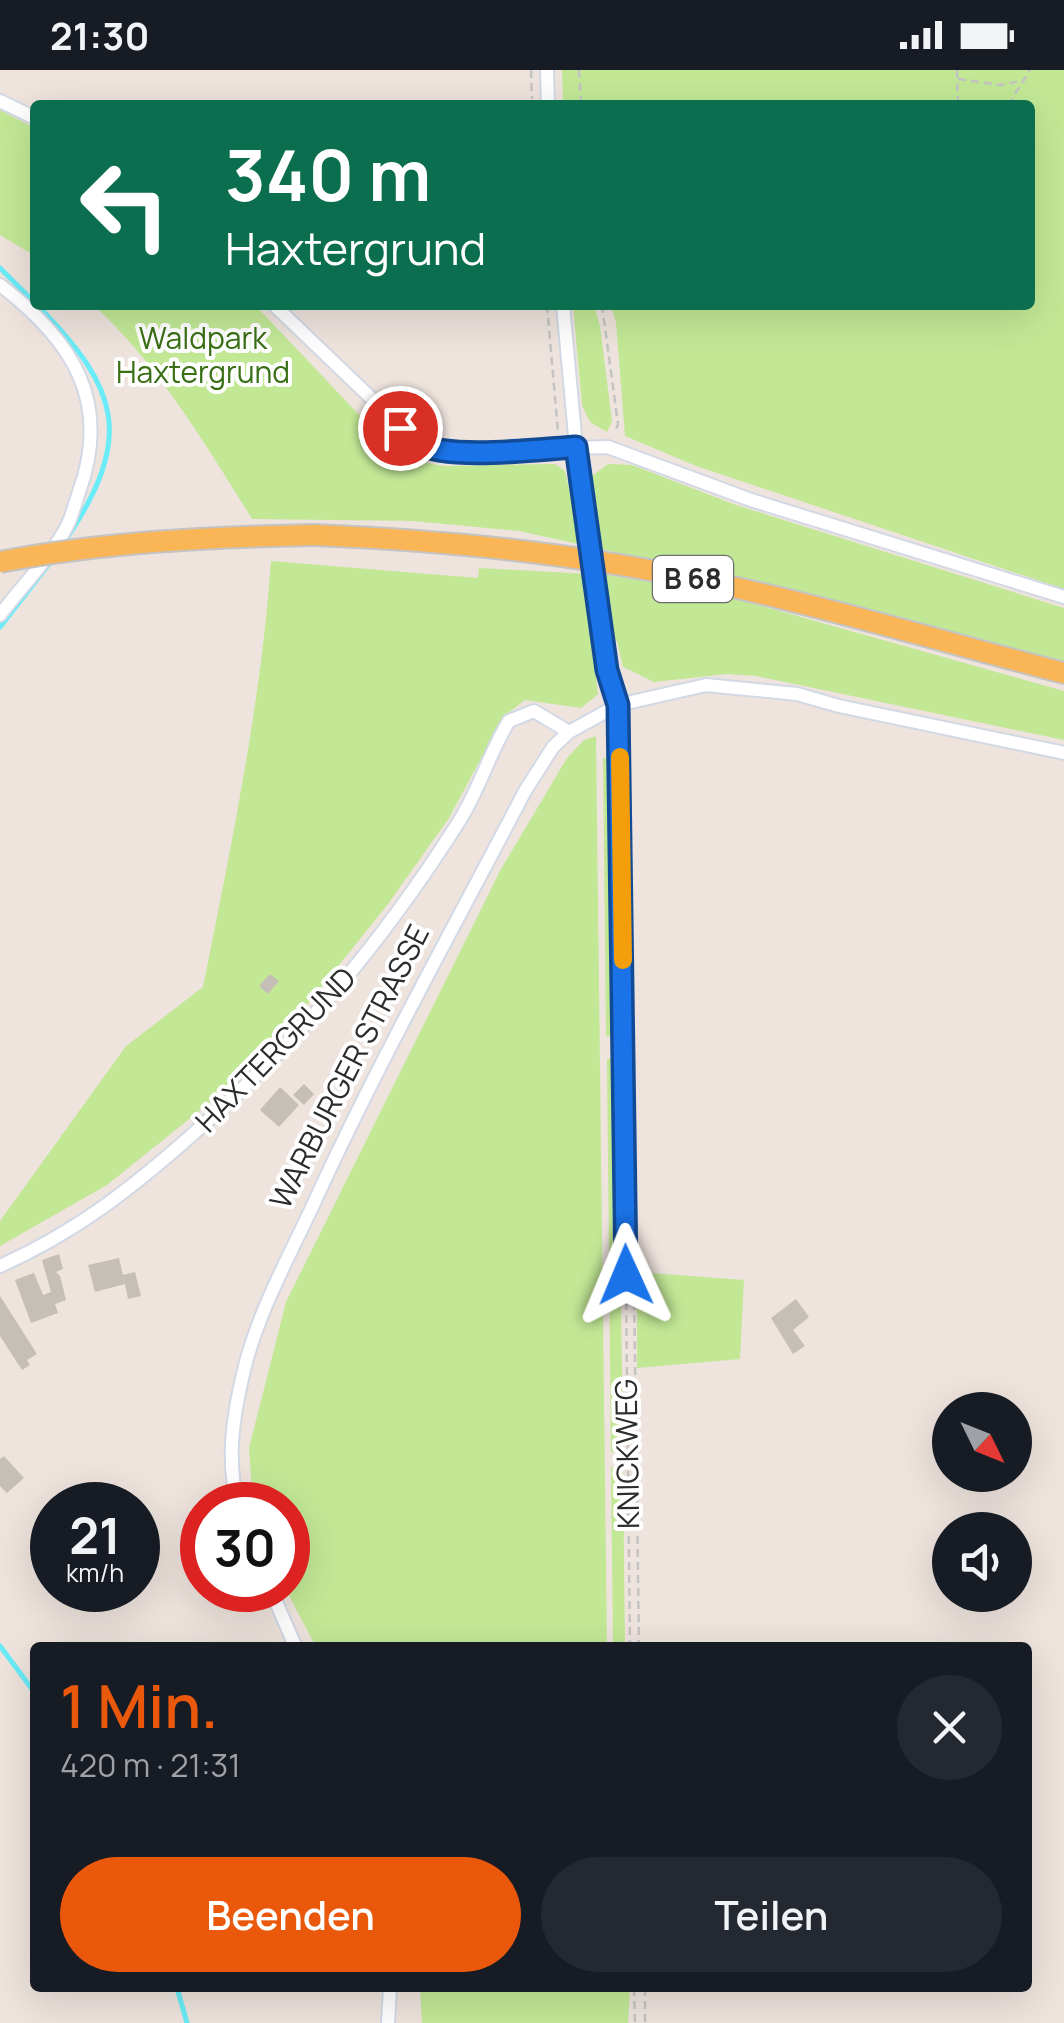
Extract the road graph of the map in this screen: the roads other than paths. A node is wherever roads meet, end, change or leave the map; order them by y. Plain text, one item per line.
1 (547, 70) edge
2 (548, 100) edge
3 (0, 101) edge
4 (30, 116) edge
5 (0, 285) edge
6 (279, 310) edge
7 (562, 310) edge
8 (570, 447) junction
9 (0, 562) edge
10 (1064, 597) edge
11 (0, 615) edge
12 (1064, 673) edge
13 (618, 705) junction
14 (569, 732) junction
15 (1064, 753) edge
16 (0, 1266) edge
17 (626, 1275) road end
18 (232, 1482) edge
19 (280, 1612) edge
20 (293, 1642) edge
21 (390, 1992) edge
22 (388, 2023) edge

1 - 2 street
3 - 4 street
5 - 11 street
6 - 8 street
7 - 8 street
8 - 10 street
8 - 13 street, bridge
9 - 12 main road, B 68, bridge
13 - 14 street, WARBURGER STRASSE
13 - 15 street, WARBURGER STRASSE
13 - 17 street
14 - 16 street, HAXTERGRUND
14 - 18 street, WARBURGER STRASSE
19 - 20 street
21 - 22 street

